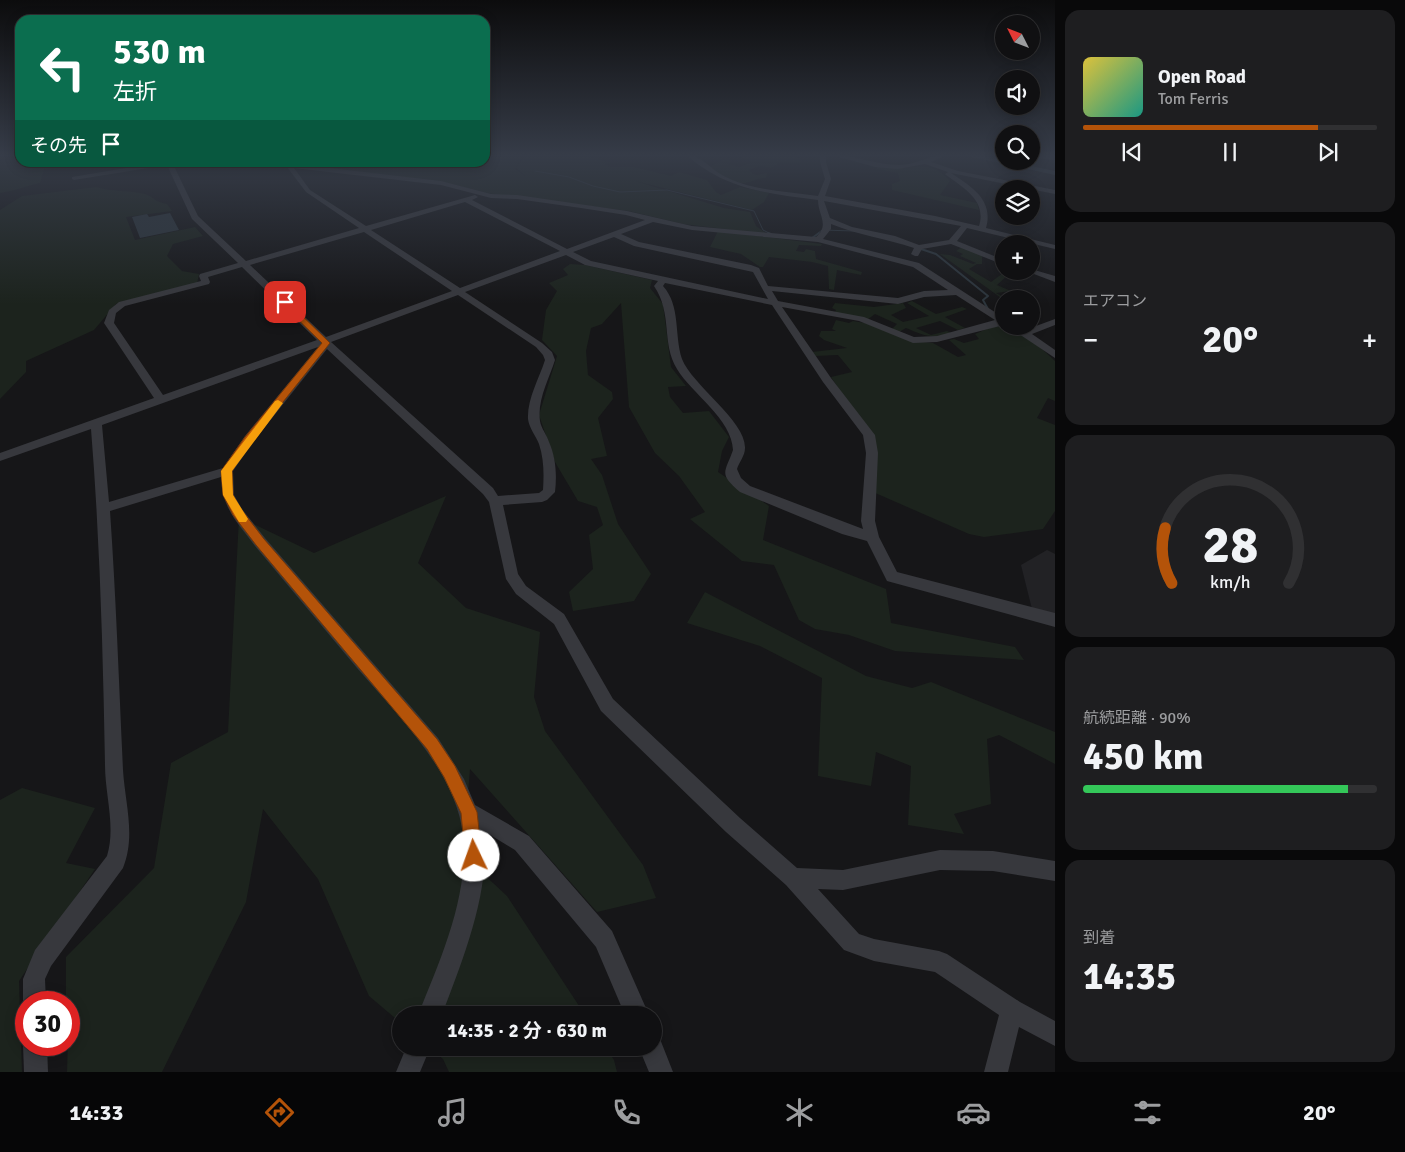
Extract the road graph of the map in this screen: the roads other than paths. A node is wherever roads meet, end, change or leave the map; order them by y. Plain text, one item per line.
1 (189, 204) edge
2 (328, 204) edge
3 (453, 204) edge
4 (475, 204) edge
5 (567, 204) edge
6 (821, 204) edge
7 (853, 204) edge
8 (981, 204) edge
9 (652, 220) junction
10 (828, 220) junction
11 (966, 225) junction
12 (365, 229) junction
13 (982, 229) junction
14 (615, 234) junction
15 (818, 240) junction
16 (952, 242) junction
17 (1052, 244) edge
18 (918, 248) junction
19 (566, 252) junction
20 (995, 259) edge
21 (245, 264) junction
22 (916, 265) junction
23 (1040, 274) edge
24 (1055, 278) edge
25 (663, 280) junction
26 (765, 288) junction
27 (458, 291) junction
28 (958, 292) junction
29 (773, 302) junction
30 (995, 316) edge
31 (995, 323) edge
32 (1053, 324) edge
33 (1040, 328) edge
34 (1031, 335) edge
35 (325, 342) junction
36 (1055, 355) edge
37 (161, 400) junction
38 (96, 423) junction
39 (0, 457) edge
40 (227, 471) junction
41 (495, 501) junction
42 (104, 508) junction
43 (872, 537) junction
44 (1055, 620) edge
45 (469, 812) junction
46 (1055, 871) edge
47 (793, 878) junction
48 (34, 991) edge
49 (433, 1006) edge
50 (633, 1006) edge
51 (1012, 1010) junction
52 (1055, 1034) edge
53 (35, 1056) edge
54 (415, 1056) edge
55 (654, 1056) edge
56 (36, 1072) edge
57 (408, 1072) edge
58 (661, 1072) edge
59 (996, 1072) edge

1 - 21 street
2 - 12 street
3 - 12 street
4 - 19 street
5 - 9 street
6 - 10 street
7 - 11 street
8 - 13 street
9 - 14 street
9 - 15 street
10 - 15 street
10 - 18 street
11 - 13 street
11 - 16 street
12 - 21 street
12 - 27 street
13 - 17 street
14 - 19 street
14 - 26 street
15 - 22 street
16 - 18 street
16 - 20 street
18 - 22 street
19 - 25 street
19 - 27 street
21 - 35 street
21 - 37 street
22 - 28 street
23 - 24 street
25 - 29 street
25 - 43 street
26 - 28 street
26 - 29 street
27 - 35 street
27 - 41 street
28 - 30 street
29 - 31 street
29 - 43 street
32 - 33 street
34 - 36 street
35 - 37 street
35 - 40 street
35 - 41 street
37 - 38 street
38 - 39 street
38 - 42 street
40 - 42 street
40 - 45 street
41 - 47 street
42 - 48 street
43 - 44 street
45 - 49 street
45 - 50 street
46 - 47 street
47 - 51 street
51 - 52 street
51 - 59 street
53 - 56 street
54 - 57 street
55 - 58 street

